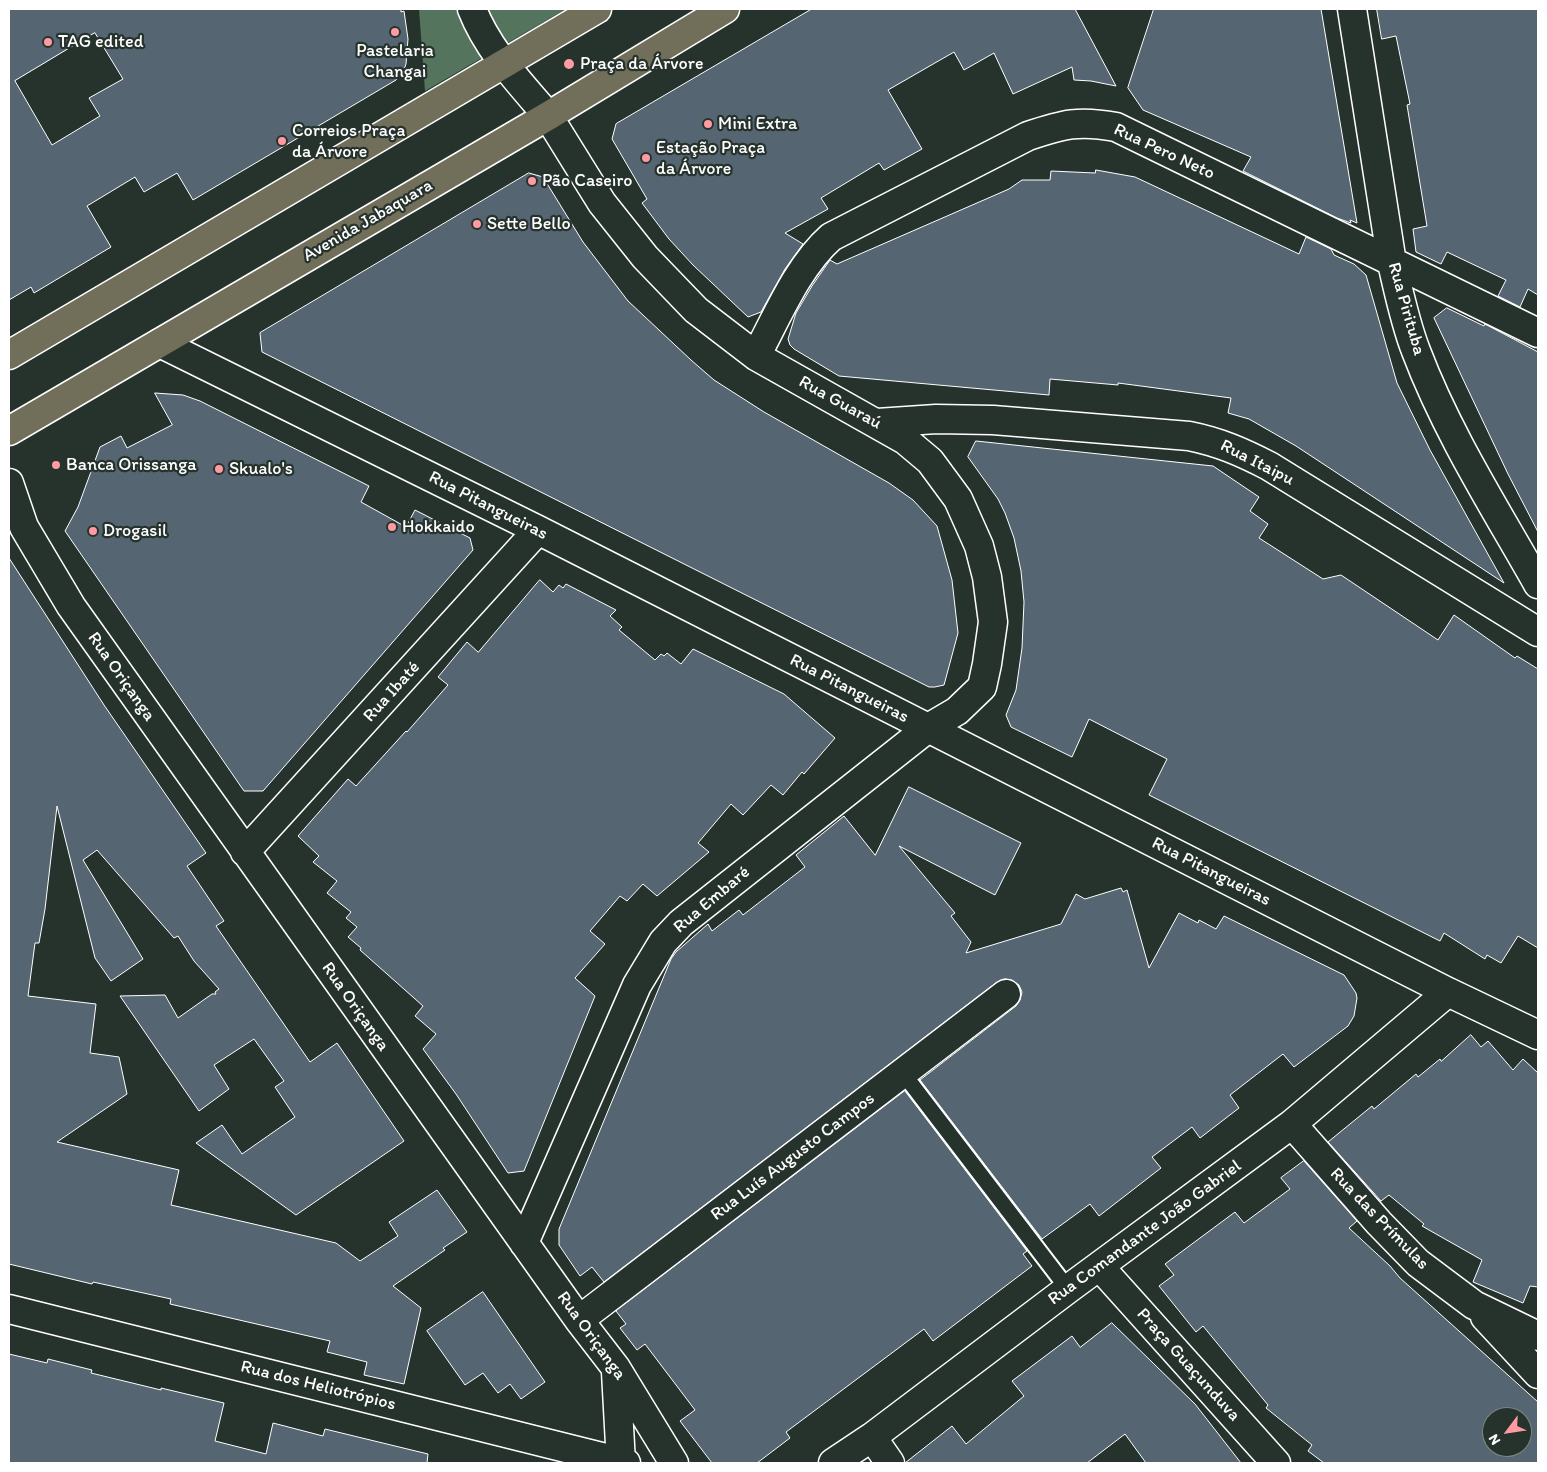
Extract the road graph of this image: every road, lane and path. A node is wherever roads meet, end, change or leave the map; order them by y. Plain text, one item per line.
1 (472, 9) edge
2 (597, 9) edge
3 (725, 9) edge
4 (1352, 9) edge
5 (504, 64) junction
6 (548, 116) junction
7 (1392, 263) junction
8 (1538, 333) edge
9 (160, 343) junction
10 (9, 355) edge
11 (756, 356) junction
12 (877, 423) junction
13 (9, 436) edge
14 (9, 483) edge
15 (538, 530) junction
16 (9, 544) edge
17 (38, 550) junction
18 (1538, 584) edge
19 (1538, 632) edge
20 (928, 728) junction
21 (245, 852) junction
22 (1448, 992) junction
23 (1006, 994) dead end
24 (1538, 1035) edge
25 (903, 1073) junction
26 (1292, 1124) junction
27 (524, 1243) junction
28 (1100, 1267) junction
29 (1068, 1290) junction
30 (1474, 1305) junction
31 (9, 1309) edge
32 (579, 1320) junction
33 (1538, 1336) edge
34 (616, 1368) junction
35 (1538, 1374) edge
36 (872, 1437) junction
37 (623, 1463) edge
38 (674, 1463) edge
39 (832, 1463) edge
40 (890, 1463) edge
41 (1276, 1463) edge

1 - 5 street, Rua Guaraú
2 - 5 main road
3 - 6 main road, Avenida Jabaquara
4 - 7 street, Rua Pirituba
5 - 6 street, Rua Guaraú
5 - 10 main road
6 - 9 main road, Avenida Jabaquara
6 - 11 street, Rua Guaraú
7 - 8 street, Rua Pero Neto
7 - 11 street, Rua Pero Neto
7 - 18 street, Rua Pirituba
9 - 13 main road, Avenida Jabaquara
9 - 15 street, Rua Pitangueiras
11 - 12 street, Rua Guaraú
12 - 19 street, Rua Itaipu
12 - 20 street, Rua Guaraú
14 - 17 street, Rua Oriçanga
15 - 20 street, Rua Pitangueiras
15 - 21 street, Rua Ibaté
16 - 17 street
17 - 21 street, Rua Oriçanga
20 - 22 street, Rua Pitangueiras
20 - 27 street, Rua Embaré
21 - 27 street, Rua Oriçanga
22 - 24 street, Rua Pitangueiras
22 - 26 street, Rua Comandante João Gabriel
23 - 25 street, Rua Luís Augusto Campos
25 - 29 lane
25 - 32 street, Rua Luís Augusto Campos
26 - 28 street, Rua Comandante João Gabriel
26 - 30 street, Rua das Prímulas
27 - 32 street, Rua Oriçanga
28 - 29 street, Rua Comandante João Gabriel
28 - 41 street, Praça Guaçunduva
29 - 36 street, Rua Comandante João Gabriel
30 - 33 street, Rua das Prímulas
30 - 35 street, Rua das Prímulas
31 - 37 street, Rua dos Heliotrópios
32 - 34 street, Rua Oriçanga
34 - 37 street
34 - 38 street, Rua Oriçanga
36 - 39 street, Rua Comandante João Gabriel
36 - 40 street

